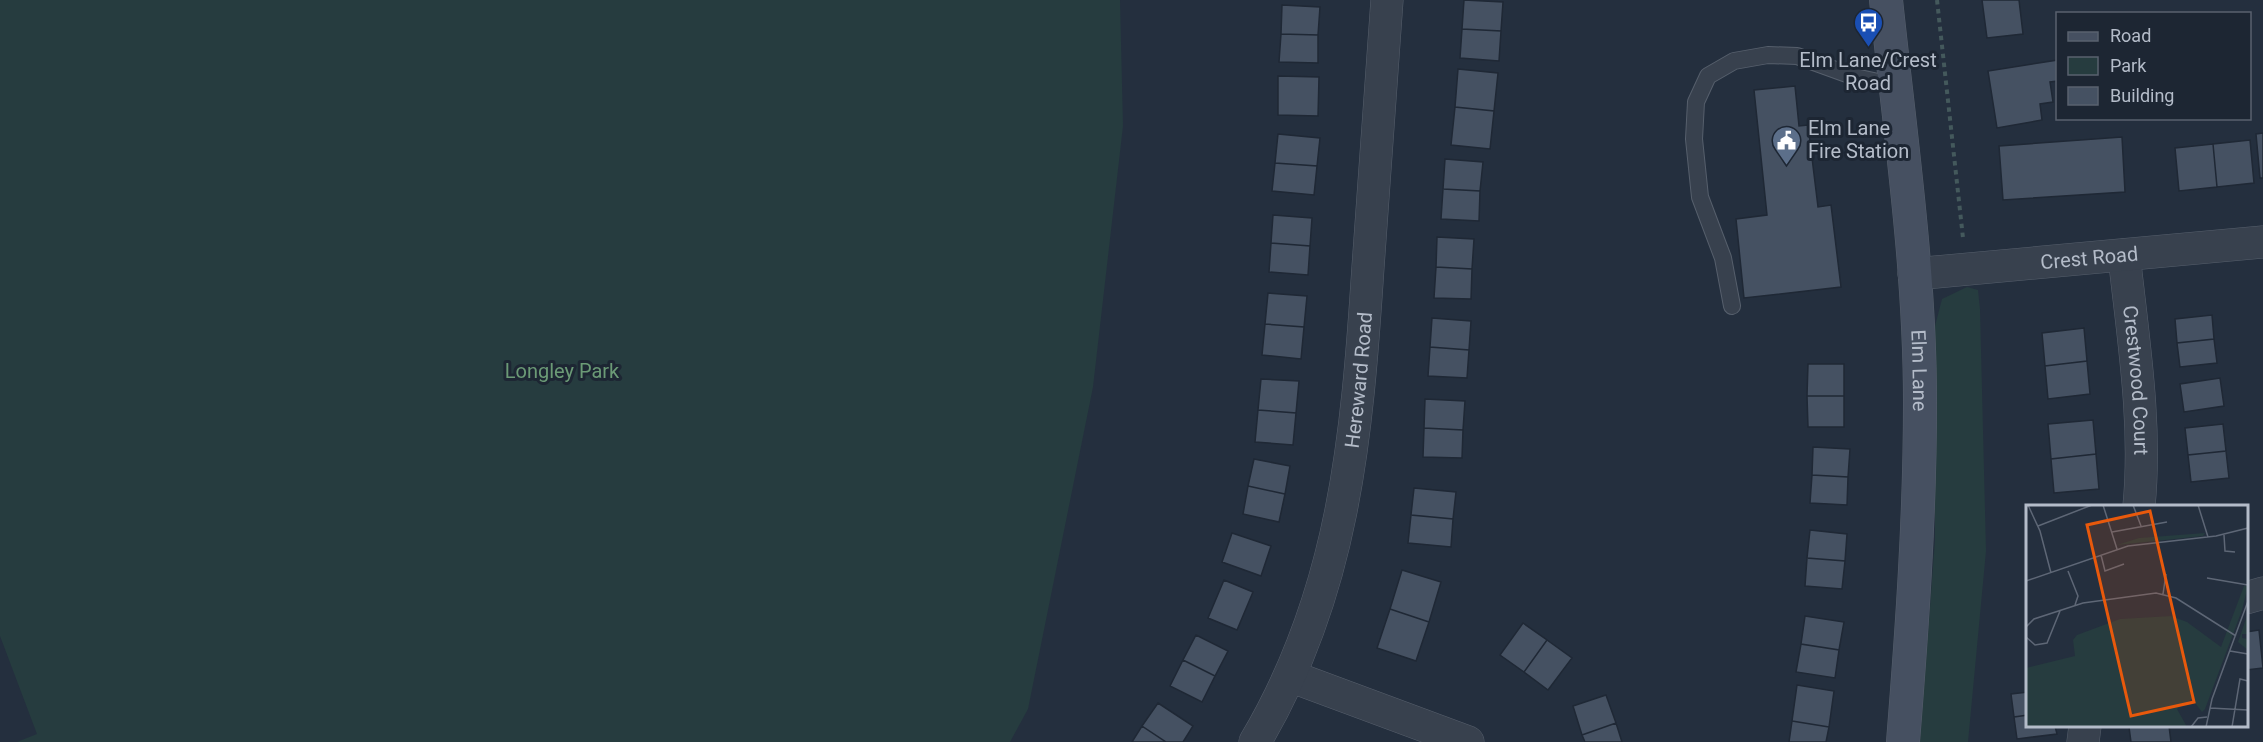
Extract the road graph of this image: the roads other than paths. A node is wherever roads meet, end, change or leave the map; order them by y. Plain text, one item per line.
1 (1387, 0) edge
2 (1886, 0) edge
3 (1895, 81) junction
4 (2263, 242) edge
5 (2124, 255) junction
6 (1914, 274) junction
7 (1732, 306) dead end
8 (2139, 505) edge
9 (2263, 593) edge
10 (2248, 597) edge
11 (1290, 676) junction
12 (2085, 727) edge
13 (1255, 742) edge
14 (1468, 742) edge
15 (1903, 742) edge
16 (2083, 742) edge

1 - 11 street, Hereward Road
2 - 3 street, Elm Lane
3 - 6 street, Elm Lane
3 - 7 lane
4 - 5 street, Crest Road
5 - 6 street, Crest Road
5 - 8 street, Crestwood Court
6 - 15 street, Elm Lane
9 - 10 street
11 - 13 street, Hereward Road
11 - 14 street
12 - 16 street

